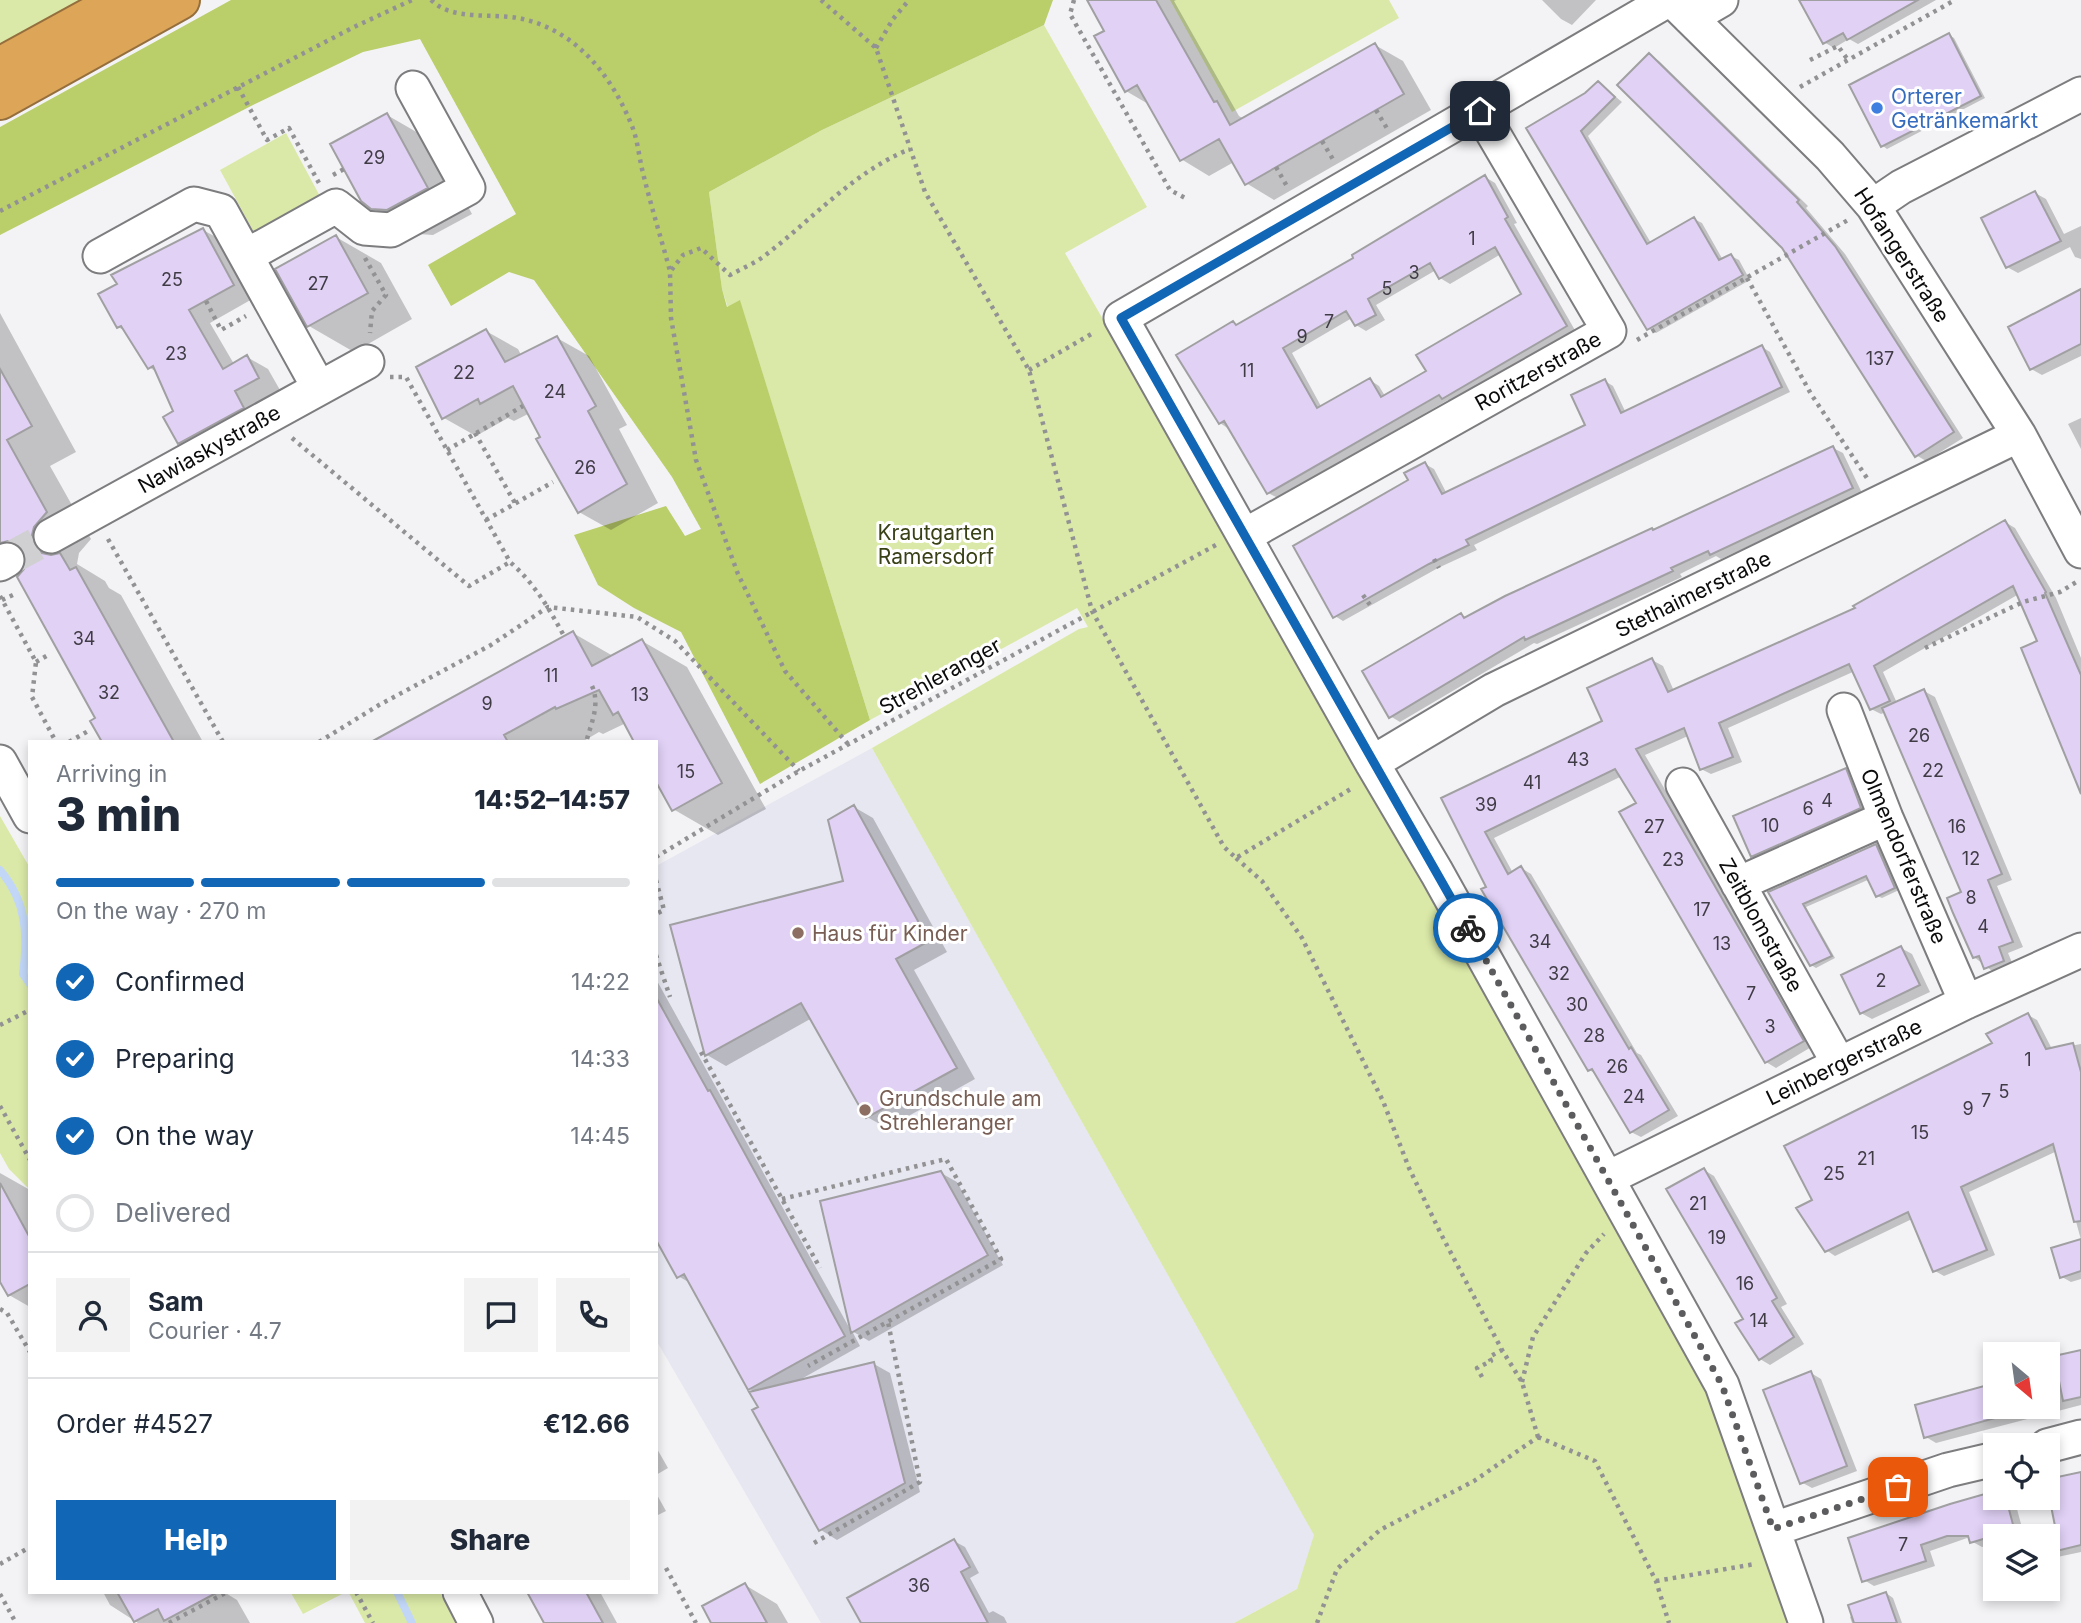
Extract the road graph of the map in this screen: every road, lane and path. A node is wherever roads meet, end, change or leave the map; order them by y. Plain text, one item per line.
1 (122, 0) edge
2 (180, 0) edge
3 (412, 0) edge
4 (431, 0) edge
5 (821, 0) edge
6 (909, 0) edge
7 (1074, 0) edge
8 (1721, 0) edge
9 (1955, 0) edge
10 (1677, 6) edge
11 (876, 48) junction
12 (1810, 60) dead end
13 (1847, 60) junction
14 (0, 67) edge
15 (239, 87) junction
16 (413, 88) dead end
17 (2081, 94) edge
18 (0, 100) edge
19 (1775, 102) junction
20 (1480, 111) junction
21 (910, 149) junction
22 (322, 181) dead end
23 (1187, 199) dead end
24 (1873, 206) junction
25 (0, 211) edge
26 (100, 256) dead end
27 (246, 256) junction
28 (670, 272) junction
29 (1746, 278) junction
30 (206, 301) dead end
31 (271, 302) junction
32 (1121, 318) junction
33 (1609, 331) junction
34 (376, 370) joint
35 (1029, 370) junction
36 (319, 388) junction
37 (523, 406) dead end
38 (475, 433) junction
39 (2019, 435) junction
40 (282, 443) dead end
41 (447, 450) junction
42 (553, 482) dead end
43 (1883, 502) junction
44 (515, 503) junction
45 (486, 520) junction
46 (51, 536) tunnel mouth
47 (1244, 536) junction
48 (97, 543) dead end
49 (2081, 551) edge
50 (1434, 559) dead end
51 (510, 562) junction
52 (1439, 568) dead end
53 (2081, 579) edge
54 (15, 594) dead end
55 (1363, 595) dead end
56 (1, 598) edge
57 (1370, 605) dead end
58 (548, 607) junction
59 (1092, 611) junction
60 (564, 636) dead end
61 (1925, 648) dead end
62 (48, 655) dead end
63 (36, 662) junction
64 (592, 686) dead end
65 (1844, 710) dead end
66 (90, 730) dead end
67 (55, 740) edge
68 (72, 740) edge
69 (222, 740) edge
70 (322, 740) edge
71 (586, 740) edge
72 (848, 744) junction
73 (0, 762) edge
74 (1372, 763) junction
75 (799, 771) junction
76 (1683, 785) dead end
77 (28, 812) edge
78 (1886, 818) junction
79 (658, 854) edge
80 (1236, 858) junction
81 (1738, 884) junction
82 (658, 888) edge
83 (658, 913) edge
84 (2081, 950) edge
85 (658, 961) edge
86 (670, 996) dead end
87 (1966, 1002) junction
88 (28, 1011) edge
89 (0, 1025) edge
90 (701, 1052) dead end
91 (1839, 1064) junction
92 (0, 1106) edge
93 (28, 1156) edge
94 (1608, 1178) junction
95 (782, 1199) junction
96 (1626, 1210) junction
97 (820, 1268) dead end
98 (0, 1309) edge
99 (888, 1322) junction
100 (28, 1349) edge
101 (1502, 1350) junction
102 (808, 1366) dead end
103 (1482, 1377) dead end
104 (1522, 1382) junction
105 (1538, 1437) junction
106 (2081, 1437) edge
107 (2060, 1443) edge
108 (1983, 1461) edge
109 (814, 1543) dead end
110 (1778, 1543) junction
111 (28, 1548) edge
112 (0, 1564) edge
113 (666, 1568) dead end
114 (1656, 1581) junction
115 (0, 1594) edge
116 (223, 1594) edge
117 (357, 1594) edge
118 (461, 1594) edge
119 (16, 1623) edge
120 (169, 1623) edge
121 (373, 1623) edge
122 (477, 1623) edge
123 (696, 1623) edge
124 (1317, 1623) edge
125 (1669, 1623) edge
126 (1806, 1623) edge

1 - 14 highway
2 - 18 highway
3 - 15 path
4 - 28 path
5 - 11 path
6 - 11 path
7 - 23 path
8 - 10 street
9 - 13 path
10 - 19 street, Hofangerstraße
10 - 20 street
11 - 21 path
12 - 13 path
13 - 19 path
15 - 22 path
15 - 25 path
16 - 27 street
17 - 24 street
19 - 24 street, Hofangerstraße
20 - 32 street
20 - 33 street, Roritzerstraße
21 - 28 path
21 - 35 path
24 - 29 path
24 - 39 street, Hofangerstraße
26 - 27 street
27 - 31 street
28 - 72 path
29 - 33 path
29 - 43 path
30 - 31 path
31 - 36 street
32 - 35 path
32 - 47 street
33 - 47 street, Roritzerstraße
34 - 36 street, Nawiaskystraße
34 - 41 path
35 - 59 path
36 - 46 street, Nawiaskystraße
37 - 38 path
38 - 41 path
38 - 44 path
39 - 43 street, Stethaimerstraße
39 - 49 street, Hofangerstraße
40 - 51 path
41 - 45 path
42 - 44 path
43 - 74 street, Stethaimerstraße
44 - 45 path
45 - 51 path
47 - 59 path, Strehleranger
47 - 74 street
48 - 69 path
50 - 52 path
51 - 58 path
53 - 61 path
54 - 56 path
55 - 57 path
56 - 63 path
58 - 60 path
58 - 70 path
58 - 75 path
59 - 72 path, Strehleranger
59 - 80 path
62 - 63 path
63 - 67 path
64 - 71 path
65 - 78 street, Olmendorferstraße
66 - 68 path
72 - 75 path, Strehleranger
73 - 77 street
74 - 80 path
74 - 94 street
75 - 79 path, Strehleranger
76 - 81 street, Zeitblomstraße
78 - 81 street
78 - 87 street, Olmendorferstraße
80 - 101 path
81 - 91 street, Zeitblomstraße
82 - 83 path
84 - 87 street, Leinbergerstraße
85 - 86 path
87 - 91 street, Leinbergerstraße
88 - 89 path
90 - 95 path
91 - 94 street, Leinbergerstraße
92 - 93 path
94 - 96 street
95 - 97 path
95 - 99 path
96 - 104 path
96 - 110 street
98 - 100 path
99 - 102 path
99 - 109 path
101 - 103 path
101 - 104 path
104 - 105 path
105 - 114 path
105 - 124 path
106 - 107 street
108 - 110 street
110 - 114 path
110 - 126 street
111 - 112 path
113 - 123 path
114 - 125 path
115 - 119 path
116 - 120 path
117 - 121 path
118 - 122 street

